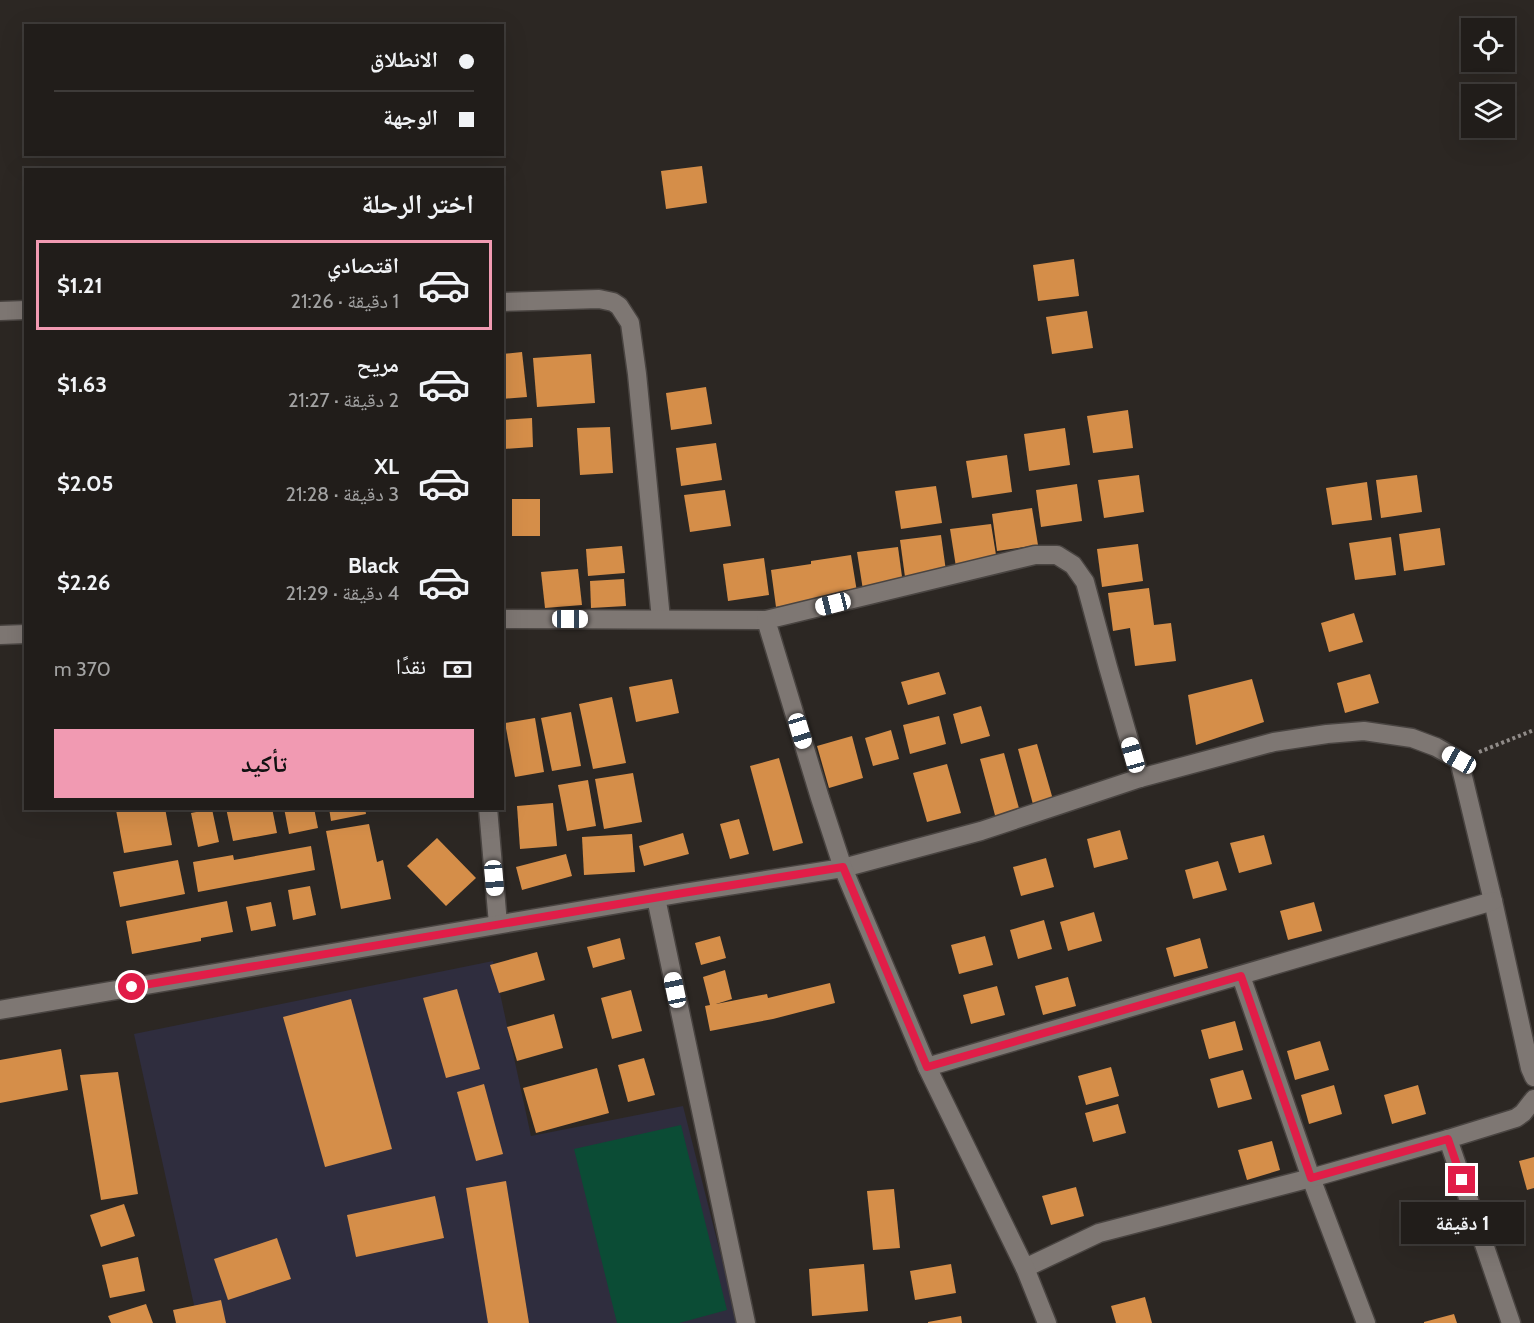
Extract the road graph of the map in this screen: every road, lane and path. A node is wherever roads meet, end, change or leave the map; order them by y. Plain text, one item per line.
1 (504, 302) edge
2 (24, 310) edge
3 (0, 311) edge
4 (504, 619) edge
5 (661, 619) junction
6 (766, 620) junction
7 (24, 634) edge
8 (0, 635) edge
9 (1534, 730) edge
10 (1459, 760) junction
11 (1140, 777) junction
12 (488, 810) edge
13 (843, 867) junction
14 (656, 898) junction
15 (1493, 901) junction
16 (498, 924) junction
17 (1241, 976) junction
18 (0, 1010) edge
19 (927, 1067) junction
20 (1533, 1071) edge
21 (1534, 1099) edge
22 (1448, 1139) junction
23 (1311, 1178) junction
24 (1025, 1268) junction
25 (746, 1323) edge
26 (1047, 1323) edge
27 (1366, 1323) edge
28 (1511, 1323) edge

1 - 5 street
2 - 3 street
4 - 5 street
5 - 6 street
6 - 11 street
6 - 13 street
7 - 8 street
9 - 10 path
10 - 11 street
10 - 15 street
11 - 13 street
12 - 16 street
13 - 14 street
13 - 19 street
14 - 16 street
14 - 25 street
15 - 17 street
15 - 20 street
16 - 18 street
17 - 19 street
17 - 23 street
19 - 24 street
21 - 22 street
22 - 23 street
22 - 28 street
23 - 24 street
23 - 27 street
24 - 26 street

